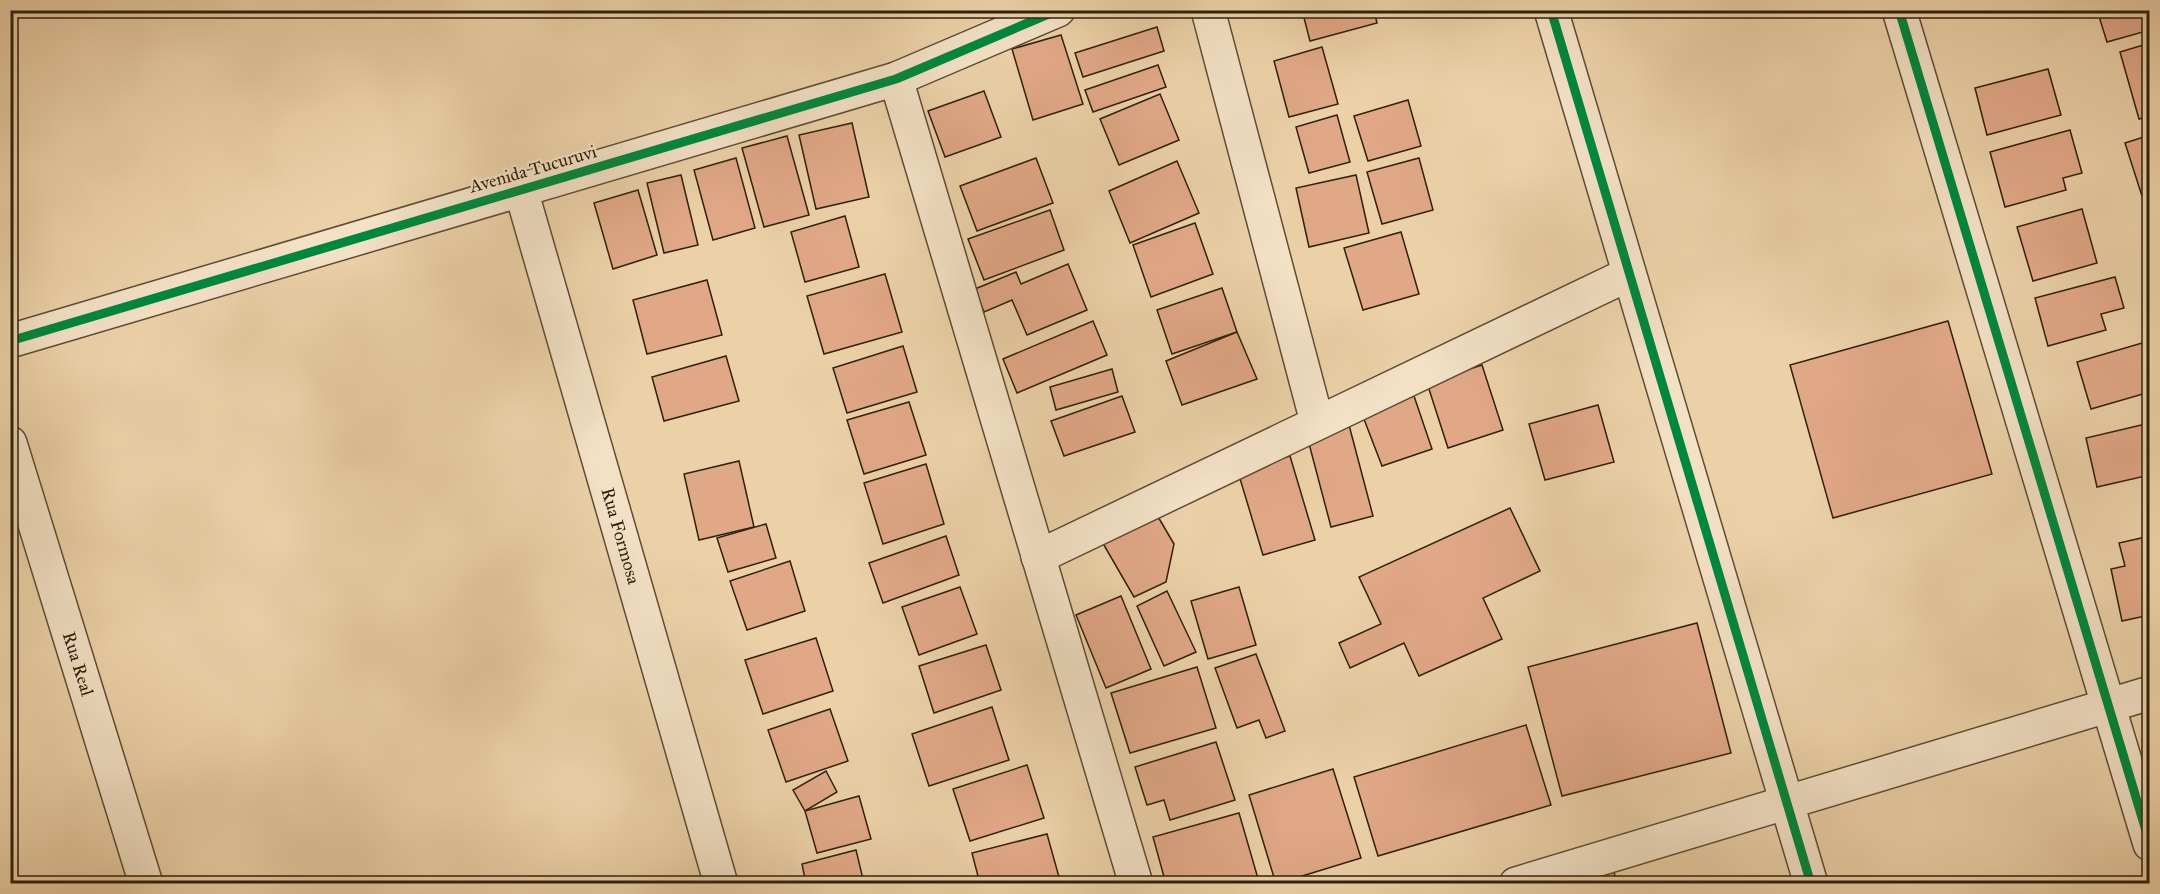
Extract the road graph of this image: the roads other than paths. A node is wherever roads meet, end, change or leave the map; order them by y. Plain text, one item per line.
1 (1058, 10) edge
2 (1208, 10) edge
3 (1551, 10) edge
4 (1899, 10) edge
5 (896, 79) junction
6 (521, 190) junction
7 (1629, 274) junction
8 (10, 341) edge
9 (1317, 422) junction
10 (10, 443) edge
11 (1038, 557) junction
12 (2150, 693) edge
13 (2108, 706) junction
14 (1787, 803) junction
15 (2150, 844) edge
16 (146, 884) edge
17 (721, 884) edge
18 (1136, 884) edge
19 (1516, 884) edge
20 (1811, 884) edge

1 - 5 street, Avenida Tucuruvi
2 - 9 street
3 - 7 street
4 - 13 street
5 - 6 street, Avenida Tucuruvi
5 - 11 street
6 - 8 street, Avenida Tucuruvi
6 - 17 street, Rua Formosa
7 - 9 street
7 - 14 street
9 - 11 street
10 - 16 street, Rua Real
11 - 18 street
12 - 13 street
13 - 14 street
13 - 15 street
14 - 19 street
14 - 20 street

